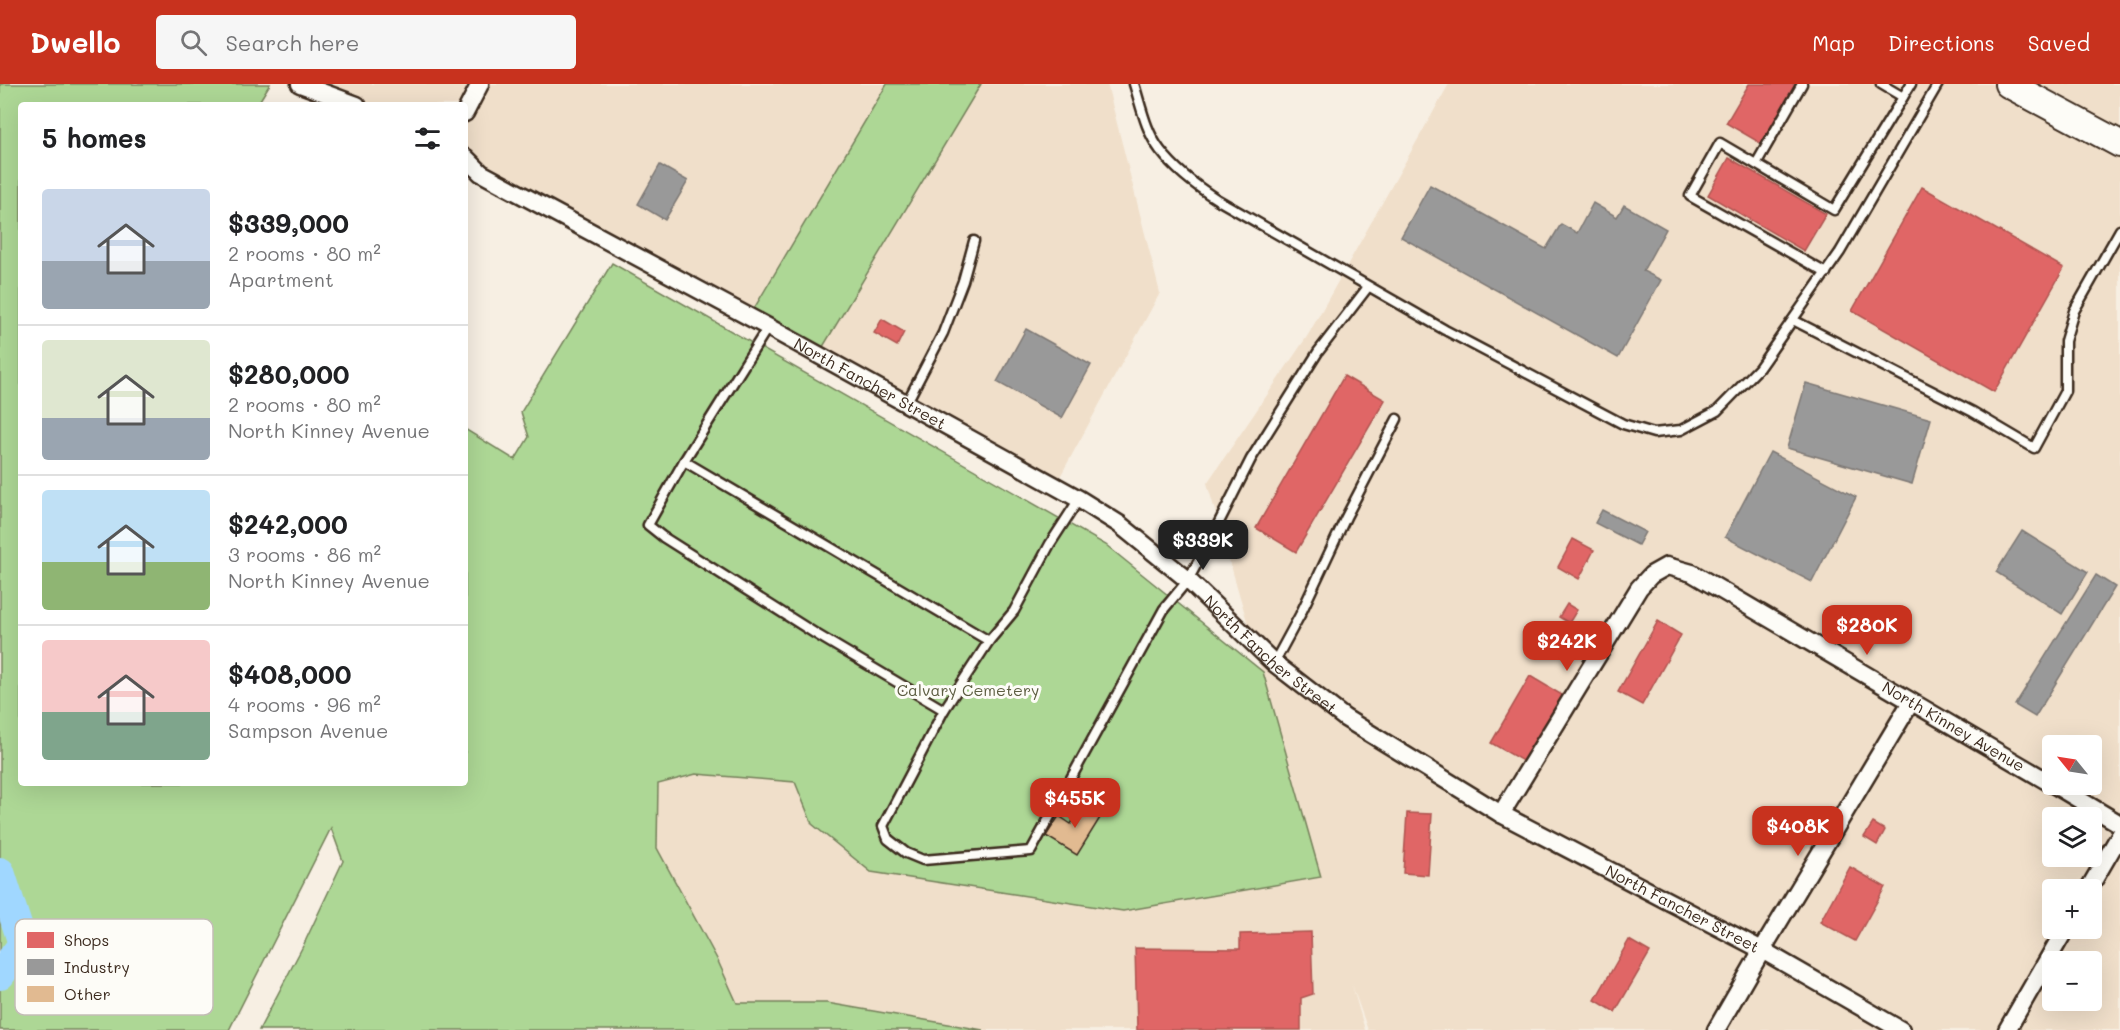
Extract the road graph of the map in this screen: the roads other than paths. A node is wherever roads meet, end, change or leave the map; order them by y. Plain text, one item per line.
1 (300, 84) edge
2 (480, 84) edge
3 (1134, 84) edge
4 (1802, 84) edge
5 (1881, 84) edge
6 (1911, 84) edge
7 (1938, 84) edge
8 (2008, 84) edge
9 (1903, 97) junction
10 (349, 102) edge
11 (468, 106) edge
12 (2120, 144) edge
13 (468, 160) edge
14 (1756, 164) junction
15 (2120, 230) edge
16 (974, 241) dead end
17 (1826, 273) junction
18 (1368, 286) junction
19 (1793, 320) junction
20 (768, 327) junction
21 (906, 404) junction
22 (1397, 418) dead end
23 (684, 461) junction
24 (1079, 499) junction
25 (1188, 580) junction
26 (989, 641) junction
27 (1274, 663) junction
28 (1911, 702) junction
29 (944, 710) junction
30 (2042, 778) edge
31 (2071, 795) edge
32 (1501, 814) junction
33 (2120, 824) edge
34 (2120, 835) edge
35 (2094, 879) edge
36 (2060, 939) edge
37 (1762, 950) junction
38 (1716, 1030) edge
39 (1901, 1030) edge
40 (2007, 1030) edge

1 - 10 street
2 - 11 street
3 - 18 lane
4 - 14 lane
5 - 9 lane
6 - 9 lane
7 - 17 lane
8 - 12 main road
9 - 14 lane
13 - 20 street, North Fancher Street
14 - 17 lane
15 - 19 lane
16 - 21 lane
17 - 19 lane
18 - 19 lane
18 - 25 lane
20 - 21 street, North Fancher Street
20 - 23 lane
21 - 24 street, North Fancher Street
22 - 27 lane
23 - 26 lane
23 - 29 lane
24 - 25 street, North Fancher Street
24 - 26 lane
25 - 27 street, North Fancher Street
25 - 29 lane
26 - 29 lane
27 - 32 street, North Fancher Street
28 - 30 street, North Kinney Avenue
28 - 32 street, North Kinney Avenue
28 - 37 street
31 - 33 street, North Kinney Avenue
32 - 37 street, North Fancher Street
34 - 35 street
36 - 40 street
37 - 38 street
37 - 39 street, North Fancher Street

